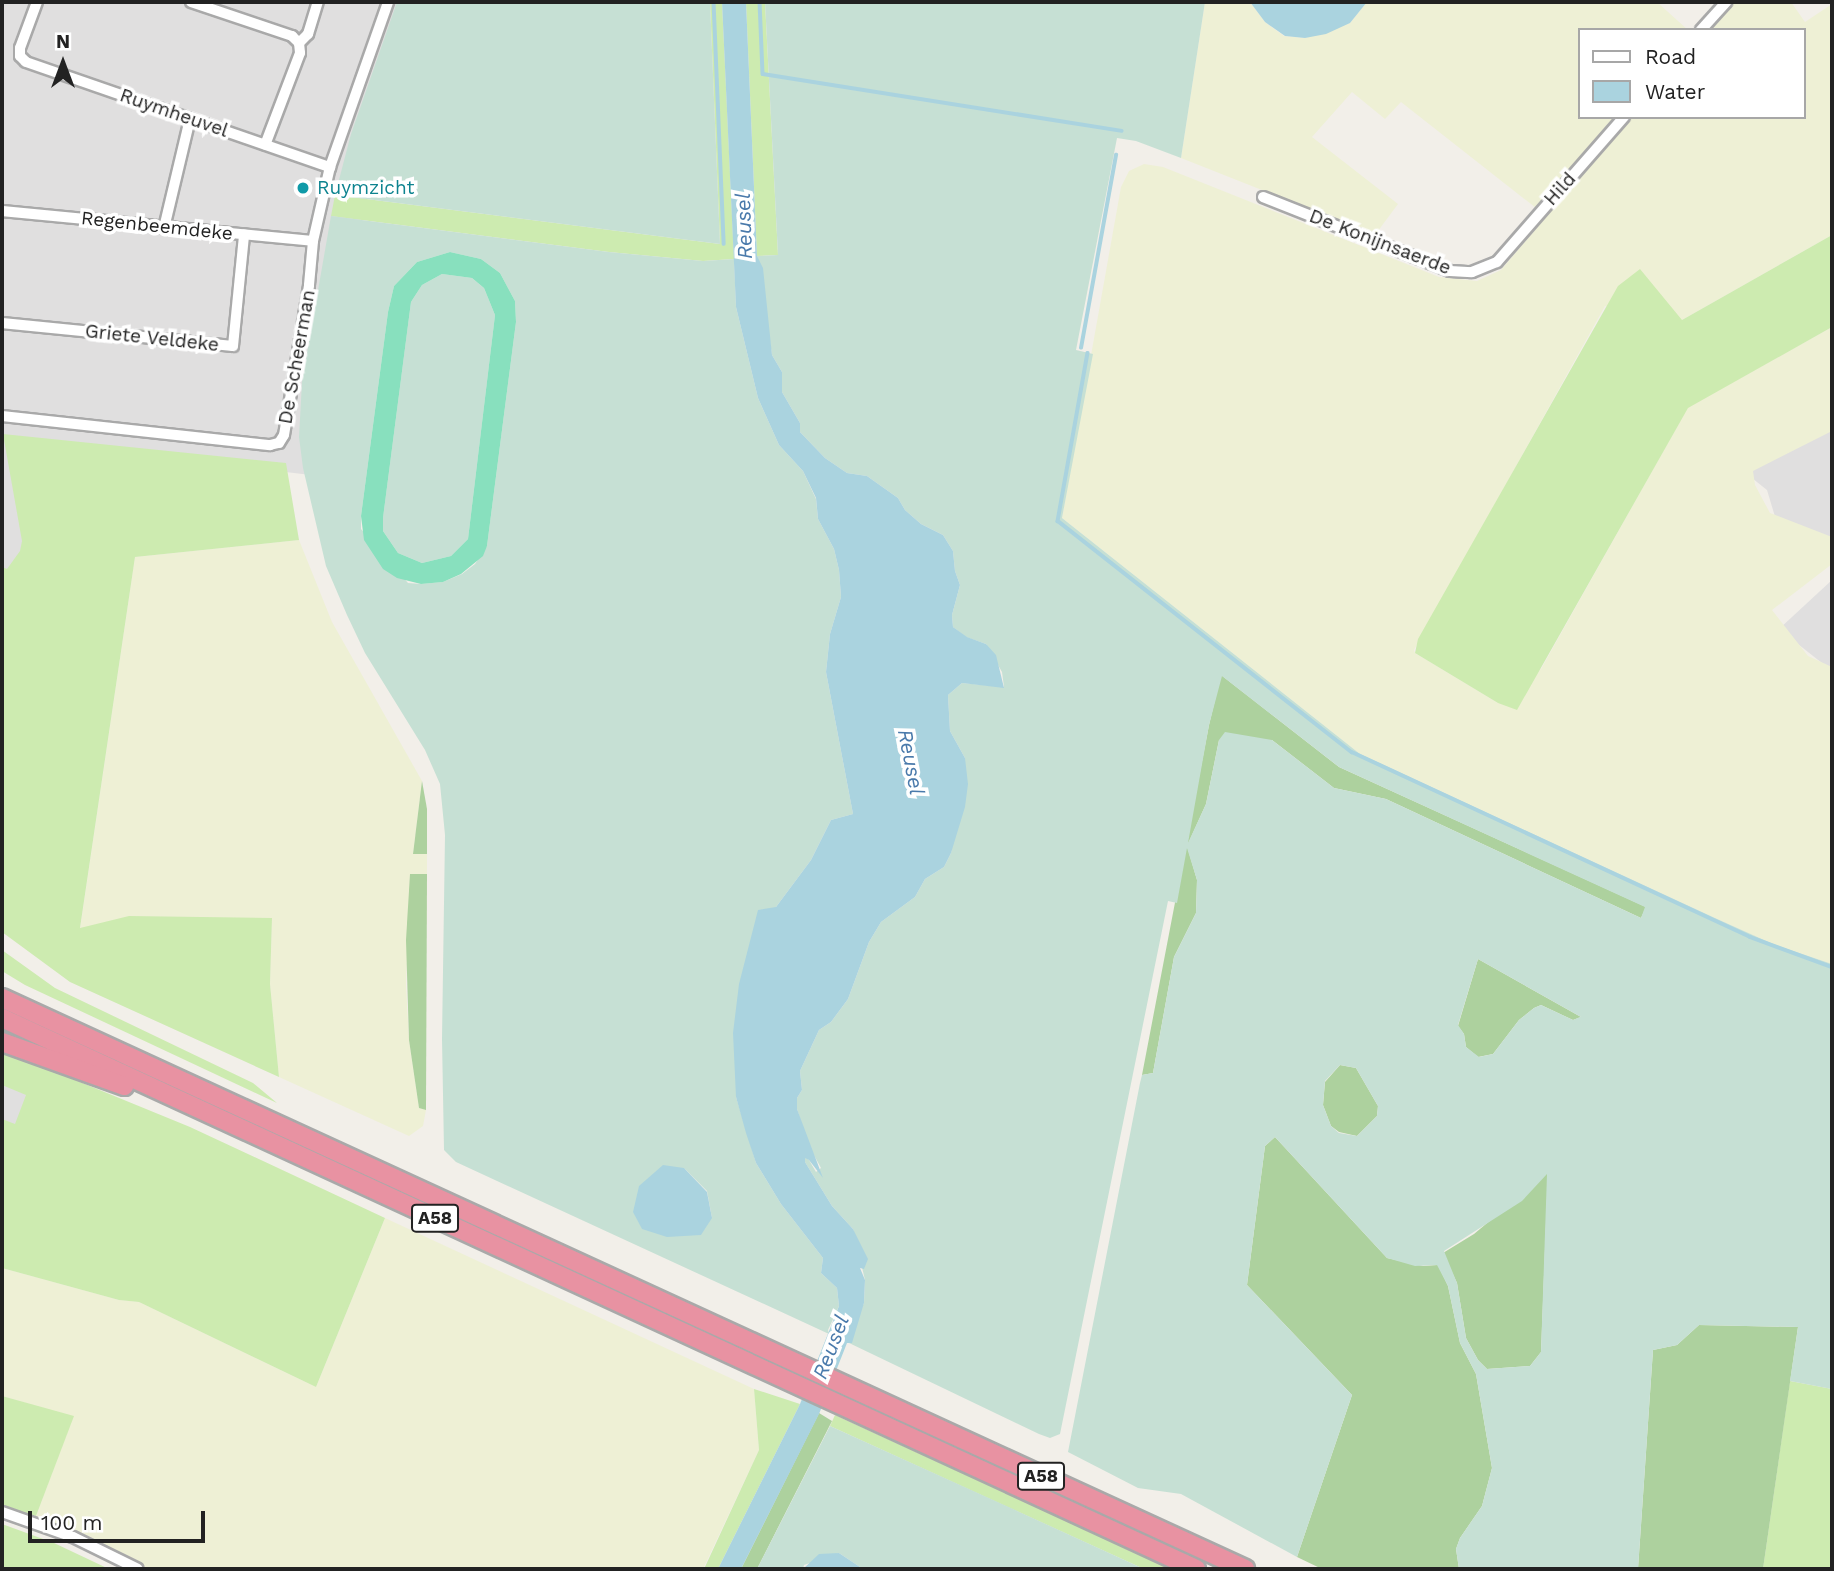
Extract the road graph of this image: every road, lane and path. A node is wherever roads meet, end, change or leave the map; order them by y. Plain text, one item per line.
1 (37, 2) edge
2 (191, 2) edge
3 (318, 2) edge
4 (388, 2) edge
5 (1726, 2) edge
6 (203, 4) edge
7 (1703, 28) edge
8 (299, 43) junction
9 (190, 119) junction
10 (1622, 119) edge
11 (265, 145) junction
12 (330, 167) junction
13 (1263, 197) dead end
14 (2, 211) edge
15 (164, 228) junction
16 (244, 235) junction
17 (313, 241) junction
18 (1497, 262) joint
19 (2, 323) edge
20 (2, 416) edge
21 (2, 987) edge
22 (2, 998) edge
23 (2, 1018) edge
24 (64, 1026) junction
25 (2, 1041) edge
26 (223, 1121) junction
27 (2, 1512) edge
28 (138, 1569) edge
29 (1196, 1569) edge
30 (1245, 1569) edge

1 - 9 street, Ruymheuvel
2 - 6 street
3 - 8 street
4 - 12 street, De Scheerman
5 - 7 street
6 - 8 street
8 - 11 street
9 - 11 street, Ruymheuvel
9 - 15 street
10 - 18 street, Hild
11 - 12 street, Ruymheuvel
12 - 17 street, De Scheerman
13 - 18 street, De Konijnsaerde
14 - 15 street, Regenbeemdeke
15 - 16 street, Regenbeemdeke
16 - 17 street, Regenbeemdeke
16 - 19 street, Griete Veldeke
17 - 20 street, De Scheerman
21 - 24 highway, A58
22 - 24 highway, A58
23 - 26 highway, A58
24 - 30 highway, A58
25 - 26 highway, A58
26 - 29 highway, A58
27 - 28 street

